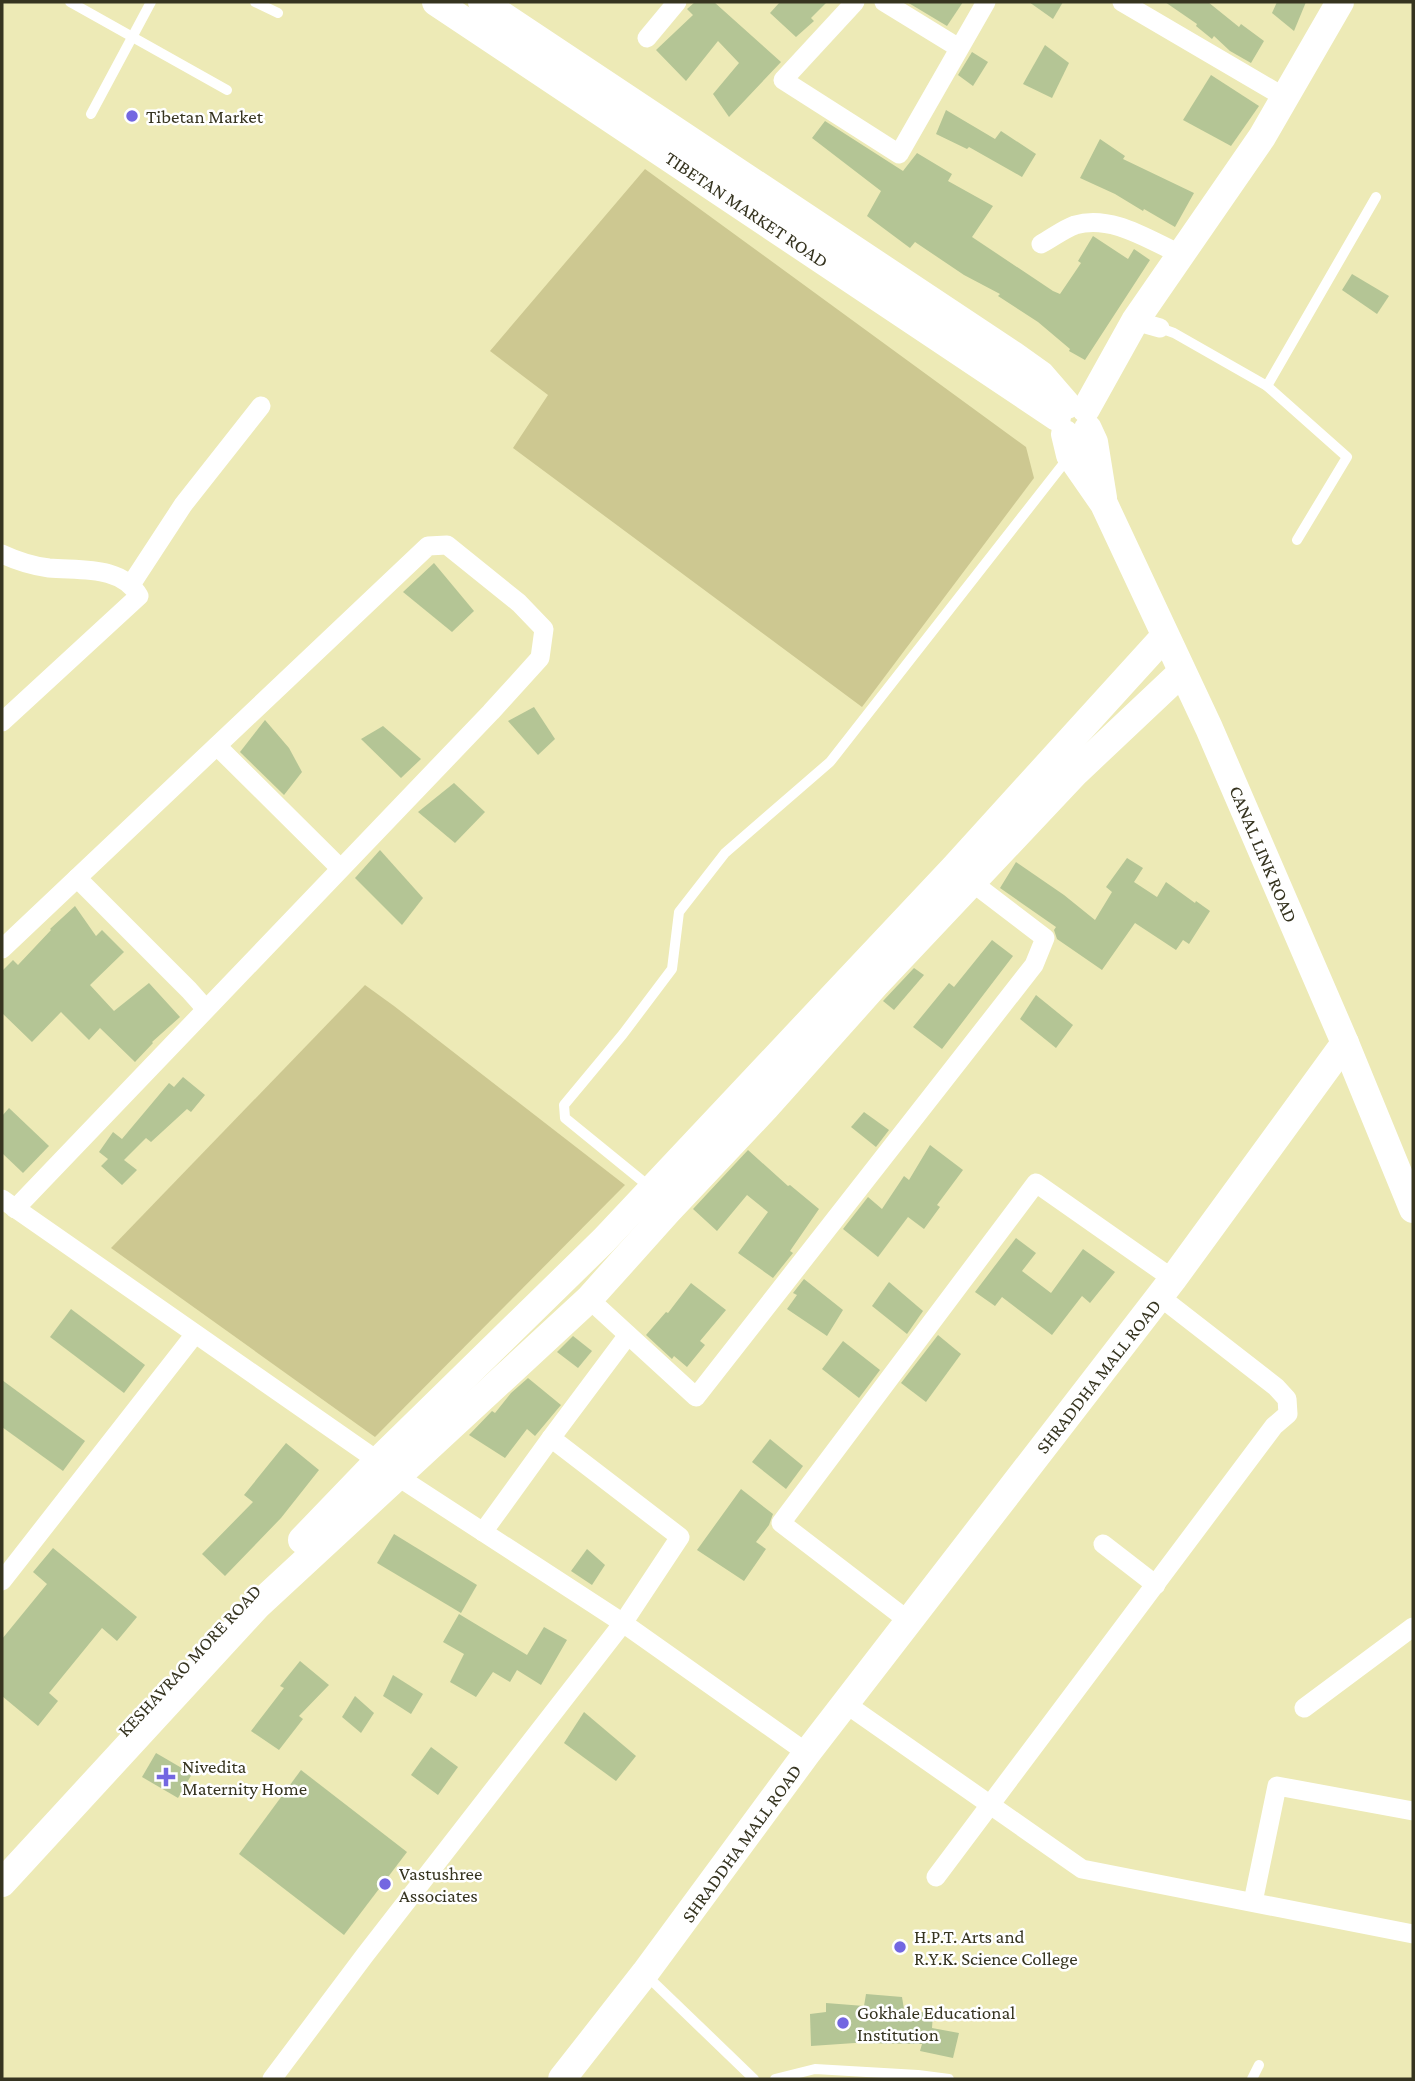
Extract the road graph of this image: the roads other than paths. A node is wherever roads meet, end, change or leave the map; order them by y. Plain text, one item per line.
1 (69, 2) edge
2 (151, 2) edge
3 (255, 2) edge
4 (436, 2) edge
5 (482, 2) edge
6 (677, 2) edge
7 (855, 2) edge
8 (884, 2) edge
9 (986, 2) edge
10 (1122, 2) edge
11 (1339, 2) edge
12 (273, 8) edge
13 (132, 37) junction
14 (647, 38) dead end
15 (959, 48) junction
16 (227, 90) dead end
17 (1284, 97) junction
18 (91, 114) dead end
19 (1376, 198) dead end
20 (1041, 244) dead end
21 (1180, 254) junction
22 (1148, 325) junction
23 (1267, 386) junction
24 (261, 406) dead end
25 (1072, 425) junction
26 (1297, 540) dead end
27 (2, 554) edge
28 (132, 583) junction
29 (1165, 636) junction
30 (1182, 672) junction
31 (2, 722) edge
32 (217, 746) junction
33 (340, 869) junction
34 (77, 877) junction
35 (973, 883) junction
36 (2, 948) edge
37 (205, 1008) junction
38 (1345, 1043) junction
39 (652, 1188) junction
40 (9, 1204) edge
41 (1413, 1209) edge
42 (1166, 1288) junction
43 (589, 1299) junction
44 (195, 1334) junction
45 (628, 1335) junction
46 (551, 1438) junction
47 (387, 1469) junction
48 (483, 1532) junction
49 (1103, 1544) dead end
50 (2, 1581) edge
51 (1156, 1585) junction
52 (909, 1622) junction
53 (623, 1623) junction
54 (1413, 1627) edge
55 (846, 1704) junction
56 (1304, 1708) dead end
57 (807, 1752) junction
58 (991, 1805) junction
59 (1413, 1811) edge
60 (2, 1861) edge
61 (936, 1877) dead end
62 (2, 1883) edge
63 (1253, 1902) junction
64 (1413, 1934) edge
65 (645, 1973) junction
66 (1259, 2065) dead end
67 (272, 2079) edge
68 (562, 2079) edge
69 (754, 2079) edge
70 (775, 2079) edge
71 (949, 2079) edge
72 (1252, 2079) edge

1 - 13 lane
2 - 13 lane
3 - 12 lane
4 - 25 street, TIBETAN MARKET ROAD
5 - 25 street, TIBETAN MARKET ROAD
6 - 14 street
7 - 15 street
8 - 15 street
9 - 15 street
10 - 17 street
11 - 17 street
13 - 16 lane
13 - 18 lane
17 - 21 street
19 - 23 lane
20 - 21 street
21 - 22 street
22 - 23 lane
22 - 25 street
23 - 26 lane
24 - 28 street
25 - 29 street, CANAL LINK ROAD
25 - 39 lane
27 - 28 street
28 - 31 street
29 - 30 street, CANAL LINK ROAD
29 - 39 street
30 - 35 street
30 - 38 street, CANAL LINK ROAD
32 - 33 street
32 - 33 street
32 - 34 street
33 - 37 street
34 - 36 street
34 - 37 street
35 - 43 street
35 - 45 street
37 - 40 street
38 - 41 street, CANAL LINK ROAD
38 - 42 street, SHRADDHA MALL ROAD
39 - 47 street
40 - 44 street, SHRADDHA MALL ROAD
42 - 51 street
42 - 52 street, SHRADDHA MALL ROAD
42 - 52 street
43 - 45 street
43 - 47 street
44 - 47 street, SHRADDHA MALL ROAD
44 - 50 street
45 - 46 street
46 - 48 street
46 - 53 street
47 - 48 street, SHRADDHA MALL ROAD
47 - 60 street, KESHAVRAO MORE ROAD
47 - 62 street
48 - 53 street, SHRADDHA MALL ROAD
49 - 51 street
51 - 58 street
52 - 55 street, SHRADDHA MALL ROAD
53 - 57 street, SHRADDHA MALL ROAD
53 - 67 street
54 - 56 street
55 - 57 street, SHRADDHA MALL ROAD
55 - 58 street
57 - 65 street, SHRADDHA MALL ROAD
58 - 61 street
58 - 63 street
59 - 63 street
63 - 64 street
65 - 68 street, SHRADDHA MALL ROAD
65 - 69 lane
66 - 72 lane
70 - 71 lane

